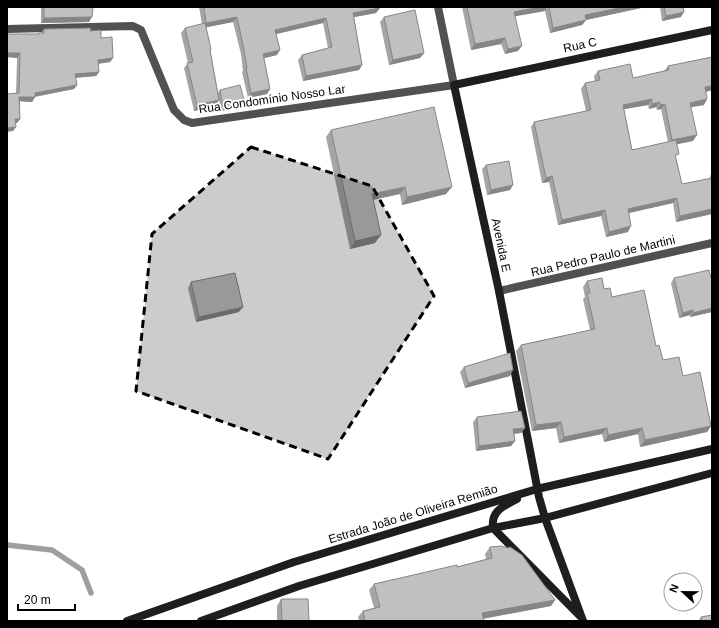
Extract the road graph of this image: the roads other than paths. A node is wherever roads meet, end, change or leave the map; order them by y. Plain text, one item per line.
1 (438, 7) edge
2 (7, 29) edge
3 (712, 30) edge
4 (454, 85) junction
5 (712, 243) edge
6 (499, 291) junction
7 (712, 448) edge
8 (712, 473) edge
9 (537, 489) junction
10 (545, 518) junction
11 (493, 528) junction
12 (583, 620) edge
13 (127, 621) edge
14 (200, 621) edge

1 - 4 street, Avenida E
2 - 4 street, Rua Condomínio Nosso Lar
3 - 4 main road, Rua C
4 - 6 main road, Avenida E
5 - 6 street, Rua Pedro Paulo de Martini
6 - 9 main road, Avenida E
7 - 9 main road, Estrada João de Oliveira Remião
8 - 10 main road
9 - 10 main road, Avenida E
9 - 11 main road
9 - 13 main road, Estrada João de Oliveira Remião
10 - 11 main road
10 - 12 main road, Avenida E
11 - 12 main road
11 - 14 main road

